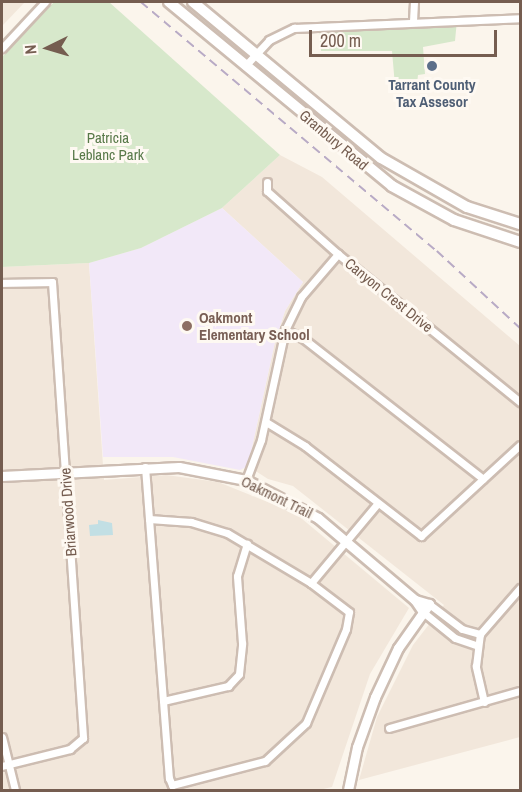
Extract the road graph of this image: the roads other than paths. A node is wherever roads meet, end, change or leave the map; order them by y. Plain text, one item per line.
1 (45, 2) edge
2 (170, 2) edge
3 (194, 2) edge
4 (414, 2) edge
5 (520, 18) edge
6 (413, 21) junction
7 (2, 48) edge
8 (255, 54) junction
9 (245, 66) junction
10 (381, 158) junction
11 (372, 171) junction
12 (267, 182) dead end
13 (508, 221) junction
14 (520, 224) edge
15 (504, 237) junction
16 (520, 242) edge
17 (338, 254) junction
18 (2, 283) edge
19 (285, 330) junction
20 (520, 402) edge
21 (266, 422) junction
22 (520, 445) edge
23 (145, 467) junction
24 (64, 472) junction
25 (2, 476) edge
26 (483, 478) junction
27 (246, 480) junction
28 (377, 504) junction
29 (149, 519) junction
30 (344, 541) junction
31 (247, 544) junction
32 (310, 583) junction
33 (520, 588) edge
34 (426, 608) junction
35 (480, 634) junction
36 (478, 646) junction
37 (520, 691) edge
38 (163, 701) junction
39 (484, 702) junction
40 (389, 728) dead end
41 (2, 737) edge
42 (4, 765) edge
43 (15, 790) edge
44 (348, 790) edge

1 - 7 street
2 - 9 main road, Granbury Road
3 - 8 main road, Granbury Road
4 - 6 street
5 - 6 street
6 - 8 street
8 - 9 street
8 - 10 main road, Granbury Road
9 - 11 main road, Granbury Road
10 - 11 main road
10 - 13 main road, Granbury Road
11 - 15 main road, Granbury Road
12 - 17 street, Canyon Crest Drive
13 - 14 main road, Granbury Road
13 - 15 main road
15 - 16 main road, Granbury Road
17 - 19 street
17 - 20 street, Canyon Crest Drive
18 - 24 street, Briarwood Drive
19 - 21 street
19 - 26 street
21 - 27 street
21 - 28 street
22 - 26 street
23 - 24 street, Oakmont Trail
23 - 27 street, Oakmont Trail
23 - 29 street
24 - 25 street, Oakmont Trail
24 - 42 street, Briarwood Drive
26 - 28 street
27 - 30 street, Oakmont Trail
28 - 30 street
29 - 31 street
29 - 38 street
30 - 32 street
30 - 34 street, Oakmont Trail
31 - 32 street
31 - 38 street
32 - 38 street
33 - 35 street
34 - 35 street, Oakmont Trail
34 - 36 street, Oakmont Trail
34 - 44 street
35 - 36 street
36 - 39 street
37 - 39 street
39 - 40 street
41 - 42 street
42 - 43 street

